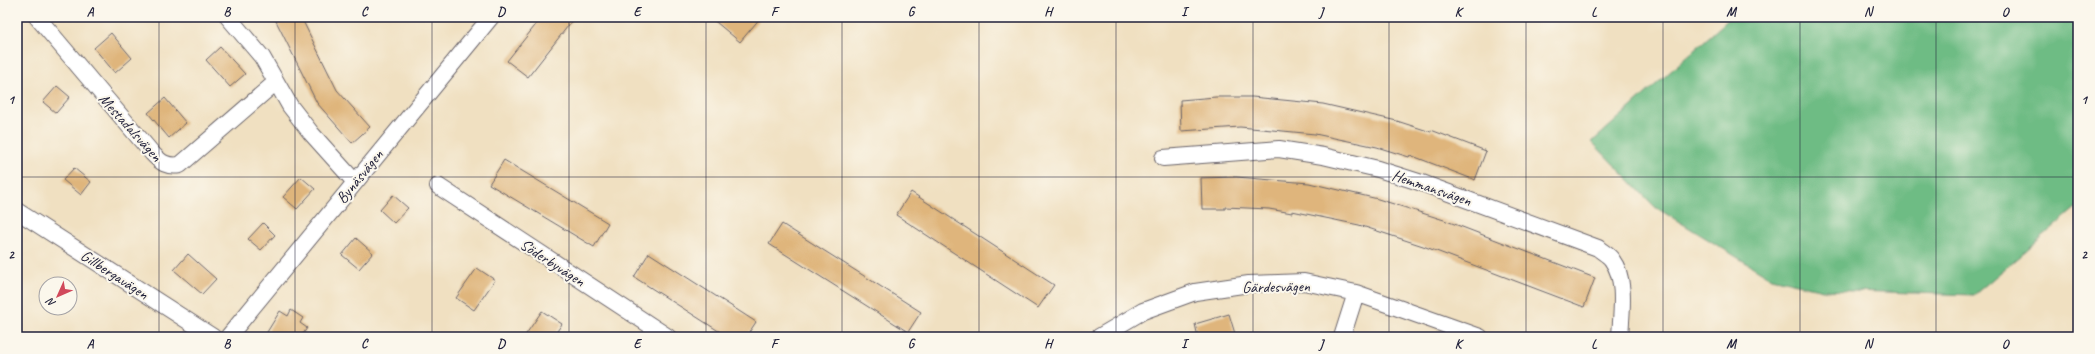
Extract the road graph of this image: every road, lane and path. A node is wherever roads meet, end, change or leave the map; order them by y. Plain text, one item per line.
1 (37, 17) edge
2 (228, 17) edge
3 (491, 17) edge
4 (276, 82) junction
5 (1163, 158) dead end
6 (354, 182) junction
7 (438, 186) dead end
8 (17, 210) edge
9 (1356, 293) junction
10 (213, 337) edge
11 (228, 337) edge
12 (668, 337) edge
13 (1099, 337) edge
14 (1342, 337) edge
15 (1480, 337) edge
16 (1620, 337) edge

1 - 4 street, Mestadalsvägen
2 - 4 street
3 - 6 street, Bynäsvägen
4 - 6 street
5 - 16 street, Hemmansvägen
6 - 11 street, Bynäsvägen
7 - 12 street, Söderbyvägen
8 - 10 street, Gillbergavägen
9 - 13 street, Gärdesvägen
9 - 14 street
9 - 15 street, Gärdesvägen

